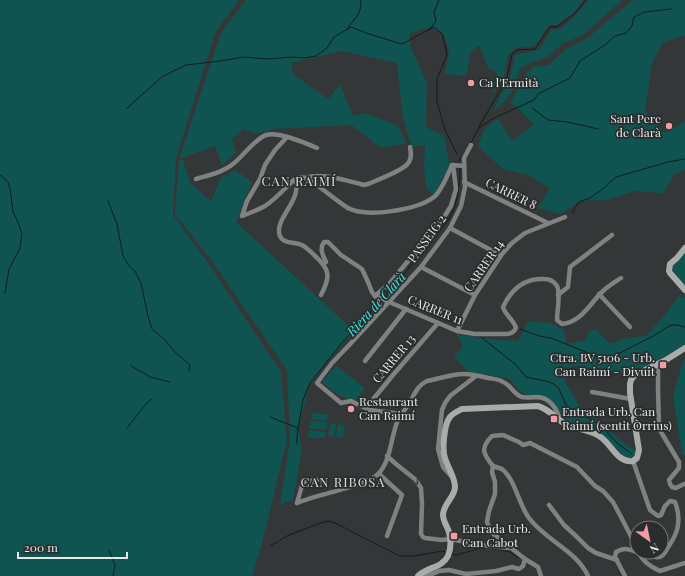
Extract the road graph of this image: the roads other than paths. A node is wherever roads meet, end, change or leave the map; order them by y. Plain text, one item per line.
1 (287, 137) junction
2 (471, 145) dead end
3 (410, 147) dead end
4 (317, 148) dead end
5 (454, 165) junction
6 (464, 166) junction
7 (296, 178) junction
8 (305, 178) junction
9 (196, 179) dead end
10 (464, 182) junction
11 (564, 217) dead end
12 (548, 223) junction
13 (450, 228) junction
14 (612, 235) dead end
15 (685, 248) edge
16 (500, 256) junction
17 (323, 264) junction
18 (421, 267) junction
19 (621, 278) dead end
20 (685, 290) edge
21 (599, 294) junction
22 (321, 295) dead end
23 (475, 295) junction
24 (558, 295) junction
25 (375, 296) junction
26 (389, 302) junction
27 (406, 309) junction
28 (438, 323) junction
29 (630, 327) dead end
30 (456, 331) junction
31 (685, 348) edge
32 (365, 362) dead end
33 (658, 365) junction
34 (476, 376) junction
35 (592, 392) dead end
36 (630, 399) junction
37 (366, 408) junction
38 (402, 414) junction
39 (560, 420) junction
40 (387, 456) junction
41 (633, 461) junction
42 (493, 466) junction
43 (379, 474) junction
44 (324, 478) dead end
45 (453, 478) junction
46 (685, 484) edge
47 (549, 506) dead end
48 (629, 533) edge
49 (387, 536) dead end
50 (450, 539) junction
51 (669, 546) edge
52 (511, 548) junction
53 (629, 548) edge
54 (525, 559) junction
55 (617, 560) junction
56 (644, 560) edge
57 (685, 563) edge
58 (418, 576) edge
59 (423, 576) edge
60 (541, 576) edge
61 (588, 576) edge
62 (625, 576) edge

1 - 4 street
1 - 7 street
1 - 9 street
2 - 6 street, PASSEIG 2
3 - 8 street
5 - 6 street
5 - 8 street
5 - 25 street
6 - 10 street, PASSEIG 2
7 - 8 street
7 - 17 street
10 - 12 street, CARRER 8
10 - 13 street, PASSEIG 2
11 - 12 street, CARRER 14
12 - 16 street, CARRER 14
13 - 16 street
13 - 18 street, PASSEIG 2
14 - 24 street
15 - 20 street
16 - 23 street, CARRER 14
17 - 22 street
17 - 25 street
18 - 23 street
18 - 26 street, PASSEIG 2
19 - 21 street
21 - 24 street
21 - 29 street
23 - 30 street, CARRER 14
24 - 30 street, CARRER 11
25 - 26 street, CARRER 11
26 - 27 street, CARRER 11
26 - 37 street, PASSEIG 2
27 - 28 street, CARRER 11
27 - 32 street
28 - 30 street, CARRER 11
28 - 37 street, CARRER 13
31 - 33 street
33 - 36 street
33 - 46 street
34 - 38 street
34 - 39 street
34 - 45 street
35 - 36 street
36 - 41 street
37 - 38 street
38 - 40 street
39 - 41 street
39 - 45 street
40 - 43 street
40 -> 50 street
41 - 51 street
42 - 48 street
42 - 52 street
42 - 61 street
43 - 44 street
43 - 49 street
45 - 50 street
47 - 55 street
50 - 52 street
50 - 58 street
52 - 54 street
53 - 55 street
54 - 59 street
54 - 60 street
55 - 62 street
56 - 57 street

